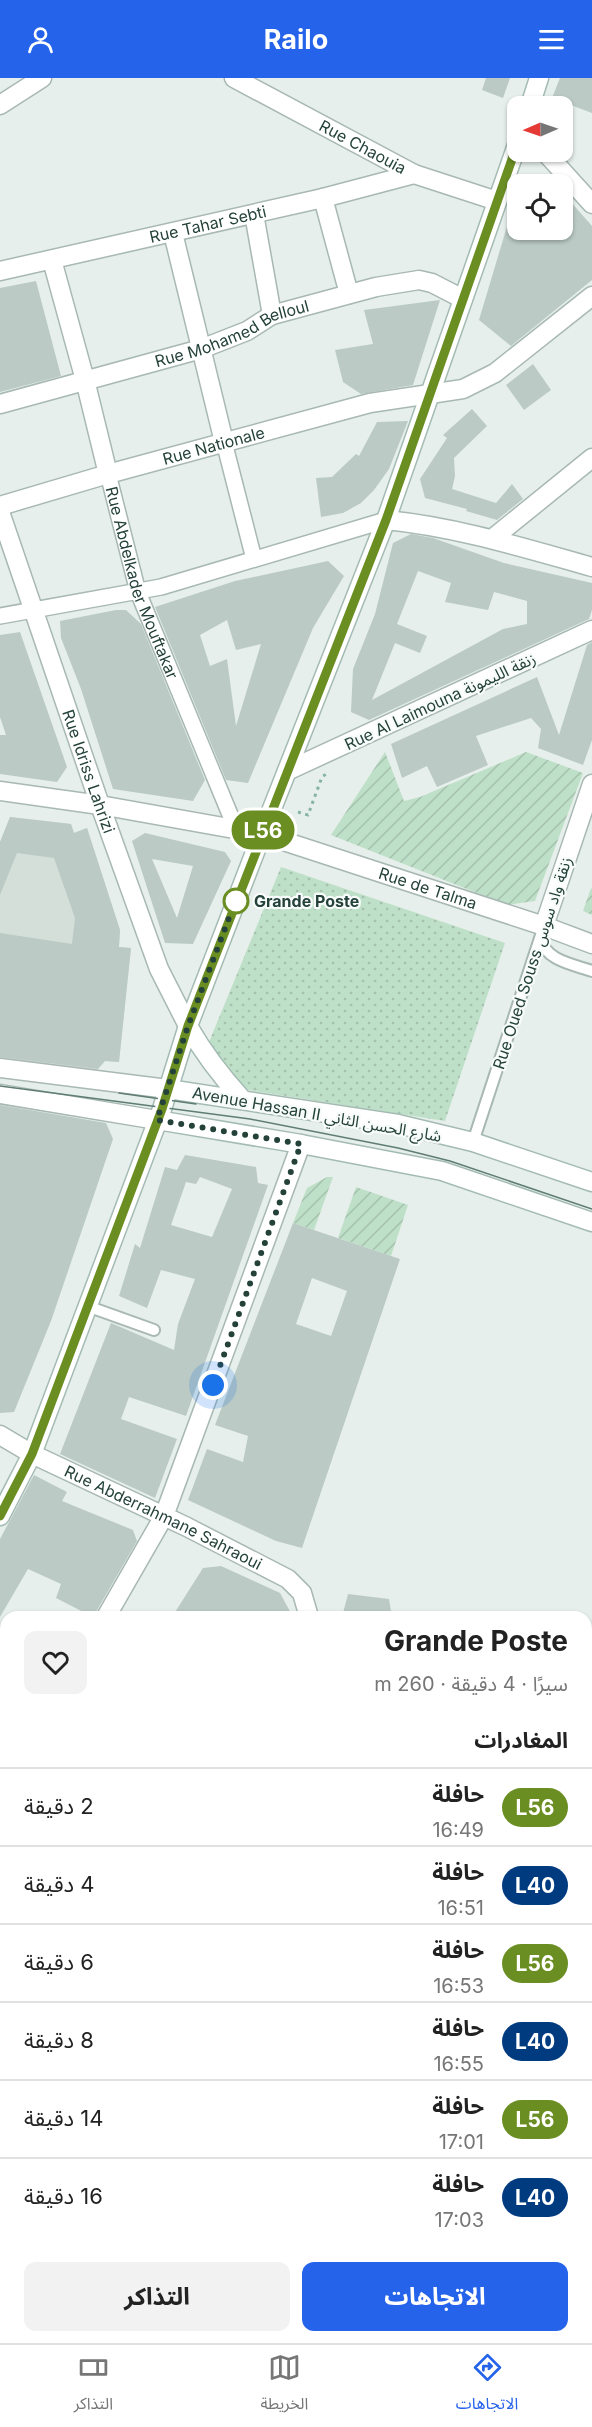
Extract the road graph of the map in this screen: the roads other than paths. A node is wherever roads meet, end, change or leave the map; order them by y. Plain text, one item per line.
1 (42, 78) edge
2 (234, 78) edge
3 (539, 78) edge
4 (533, 96) edge
5 (0, 105) edge
6 (511, 162) edge
7 (554, 162) edge
8 (414, 174) junction
9 (322, 198) junction
10 (497, 201) junction
11 (592, 204) edge
12 (254, 214) junction
13 (173, 233) junction
14 (52, 260) junction
15 (0, 271) edge
16 (349, 294) junction
17 (592, 296) edge
18 (463, 298) junction
19 (272, 315) junction
20 (201, 350) junction
21 (86, 380) junction
22 (430, 394) junction
23 (0, 404) edge
24 (224, 442) junction
25 (592, 458) edge
26 (108, 474) junction
27 (0, 506) edge
28 (0, 512) edge
29 (386, 520) junction
30 (492, 539) junction
31 (254, 559) junction
32 (592, 567) edge
33 (138, 592) junction
34 (34, 610) junction
35 (0, 616) edge
36 (592, 630) edge
37 (287, 771) junction
38 (592, 784) edge
39 (1, 794) edge
40 (100, 805) junction
41 (236, 829) junction
42 (262, 834) junction
43 (542, 932) junction
44 (592, 944) edge
45 (592, 971) edge
46 (188, 1026) junction
47 (0, 1068) edge
48 (168, 1089) junction
49 (0, 1094) edge
50 (242, 1099) junction
51 (157, 1120) junction
52 (473, 1142) junction
53 (301, 1144) junction
54 (592, 1182) edge
55 (592, 1222) edge
56 (87, 1306) junction
57 (154, 1330) dead end
58 (0, 1435) edge
59 (32, 1454) junction
60 (0, 1516) edge
61 (164, 1516) junction
62 (109, 1611) edge
63 (307, 1611) edge

1 - 5 street
2 - 8 street, Rue Chaouia
3 - 4 street
6 - 10 street
7 - 11 street
8 - 9 street, Rue Tahar Sebti
8 - 10 street, Rue Chaouia
9 - 12 street, Rue Tahar Sebti
9 - 16 street
10 - 18 street
12 - 13 street, Rue Tahar Sebti
12 - 19 street
13 - 14 street, Rue Tahar Sebti
13 - 20 street
14 - 15 street, Rue Tahar Sebti
14 - 21 street, Rue Abdelkader Mouftakar
16 - 18 street, Rue Mohamed Belloul
16 - 19 street, Rue Mohamed Belloul
17 - 22 street, Rue Nationale
18 - 22 street
19 - 20 street, Rue Mohamed Belloul
20 - 21 street, Rue Mohamed Belloul
20 - 24 street
21 - 23 street, Rue Mohamed Belloul
21 - 26 street, Rue Abdelkader Mouftakar
22 - 24 street, Rue Nationale
22 - 29 street
24 - 26 street, Rue Nationale
24 - 31 street
25 - 30 street
26 - 27 street, Rue Nationale
26 - 33 street, Rue Abdelkader Mouftakar
28 - 34 street, Rue Idriss Lahrizi
29 - 30 street
29 - 31 street
29 - 37 street
30 - 32 street
31 - 33 street
33 - 34 street
33 - 41 street, Rue Abdelkader Mouftakar
34 - 35 street
34 - 40 street, Rue Idriss Lahrizi
36 - 37 street, Rue Al Laimouna زنقة الليمونة
37 - 42 street
38 - 43 street, Rue Oued Souss زنقة واد سوس
39 - 40 street, Rue de Talma
40 - 41 street, Rue de Talma
40 - 46 street, Rue Idriss Lahrizi
41 - 42 street, Rue de Talma
42 - 43 street, Rue de Talma
42 - 46 street
43 - 44 street, Rue de Talma
43 - 45 lane
43 - 52 lane, Rue Oued Souss زنقة واد سوس
46 - 48 street
46 - 50 street, Rue Idriss Lahrizi
47 - 48 street, Avenue Hassan II شارع الحسن الثاني
48 - 50 street, Avenue Hassan II شارع الحسن الثاني
48 - 51 street
49 - 51 street, Avenue Hassan II شارع الحسن الثاني
50 - 52 street, Avenue Hassan II شارع الحسن الثاني
51 - 53 street, Avenue Hassan II شارع الحسن الثاني
51 - 56 street
52 - 54 street, Avenue Hassan II شارع الحسن الثاني
53 - 55 street, Avenue Hassan II شارع الحسن الثاني
53 - 61 street
56 - 57 lane
56 - 59 street
58 - 59 street, Rue Abderrahmane Sahraoui
59 - 60 street
59 - 61 street, Rue Abderrahmane Sahraoui
61 - 62 street
61 - 63 street, Rue Abderrahmane Sahraoui

